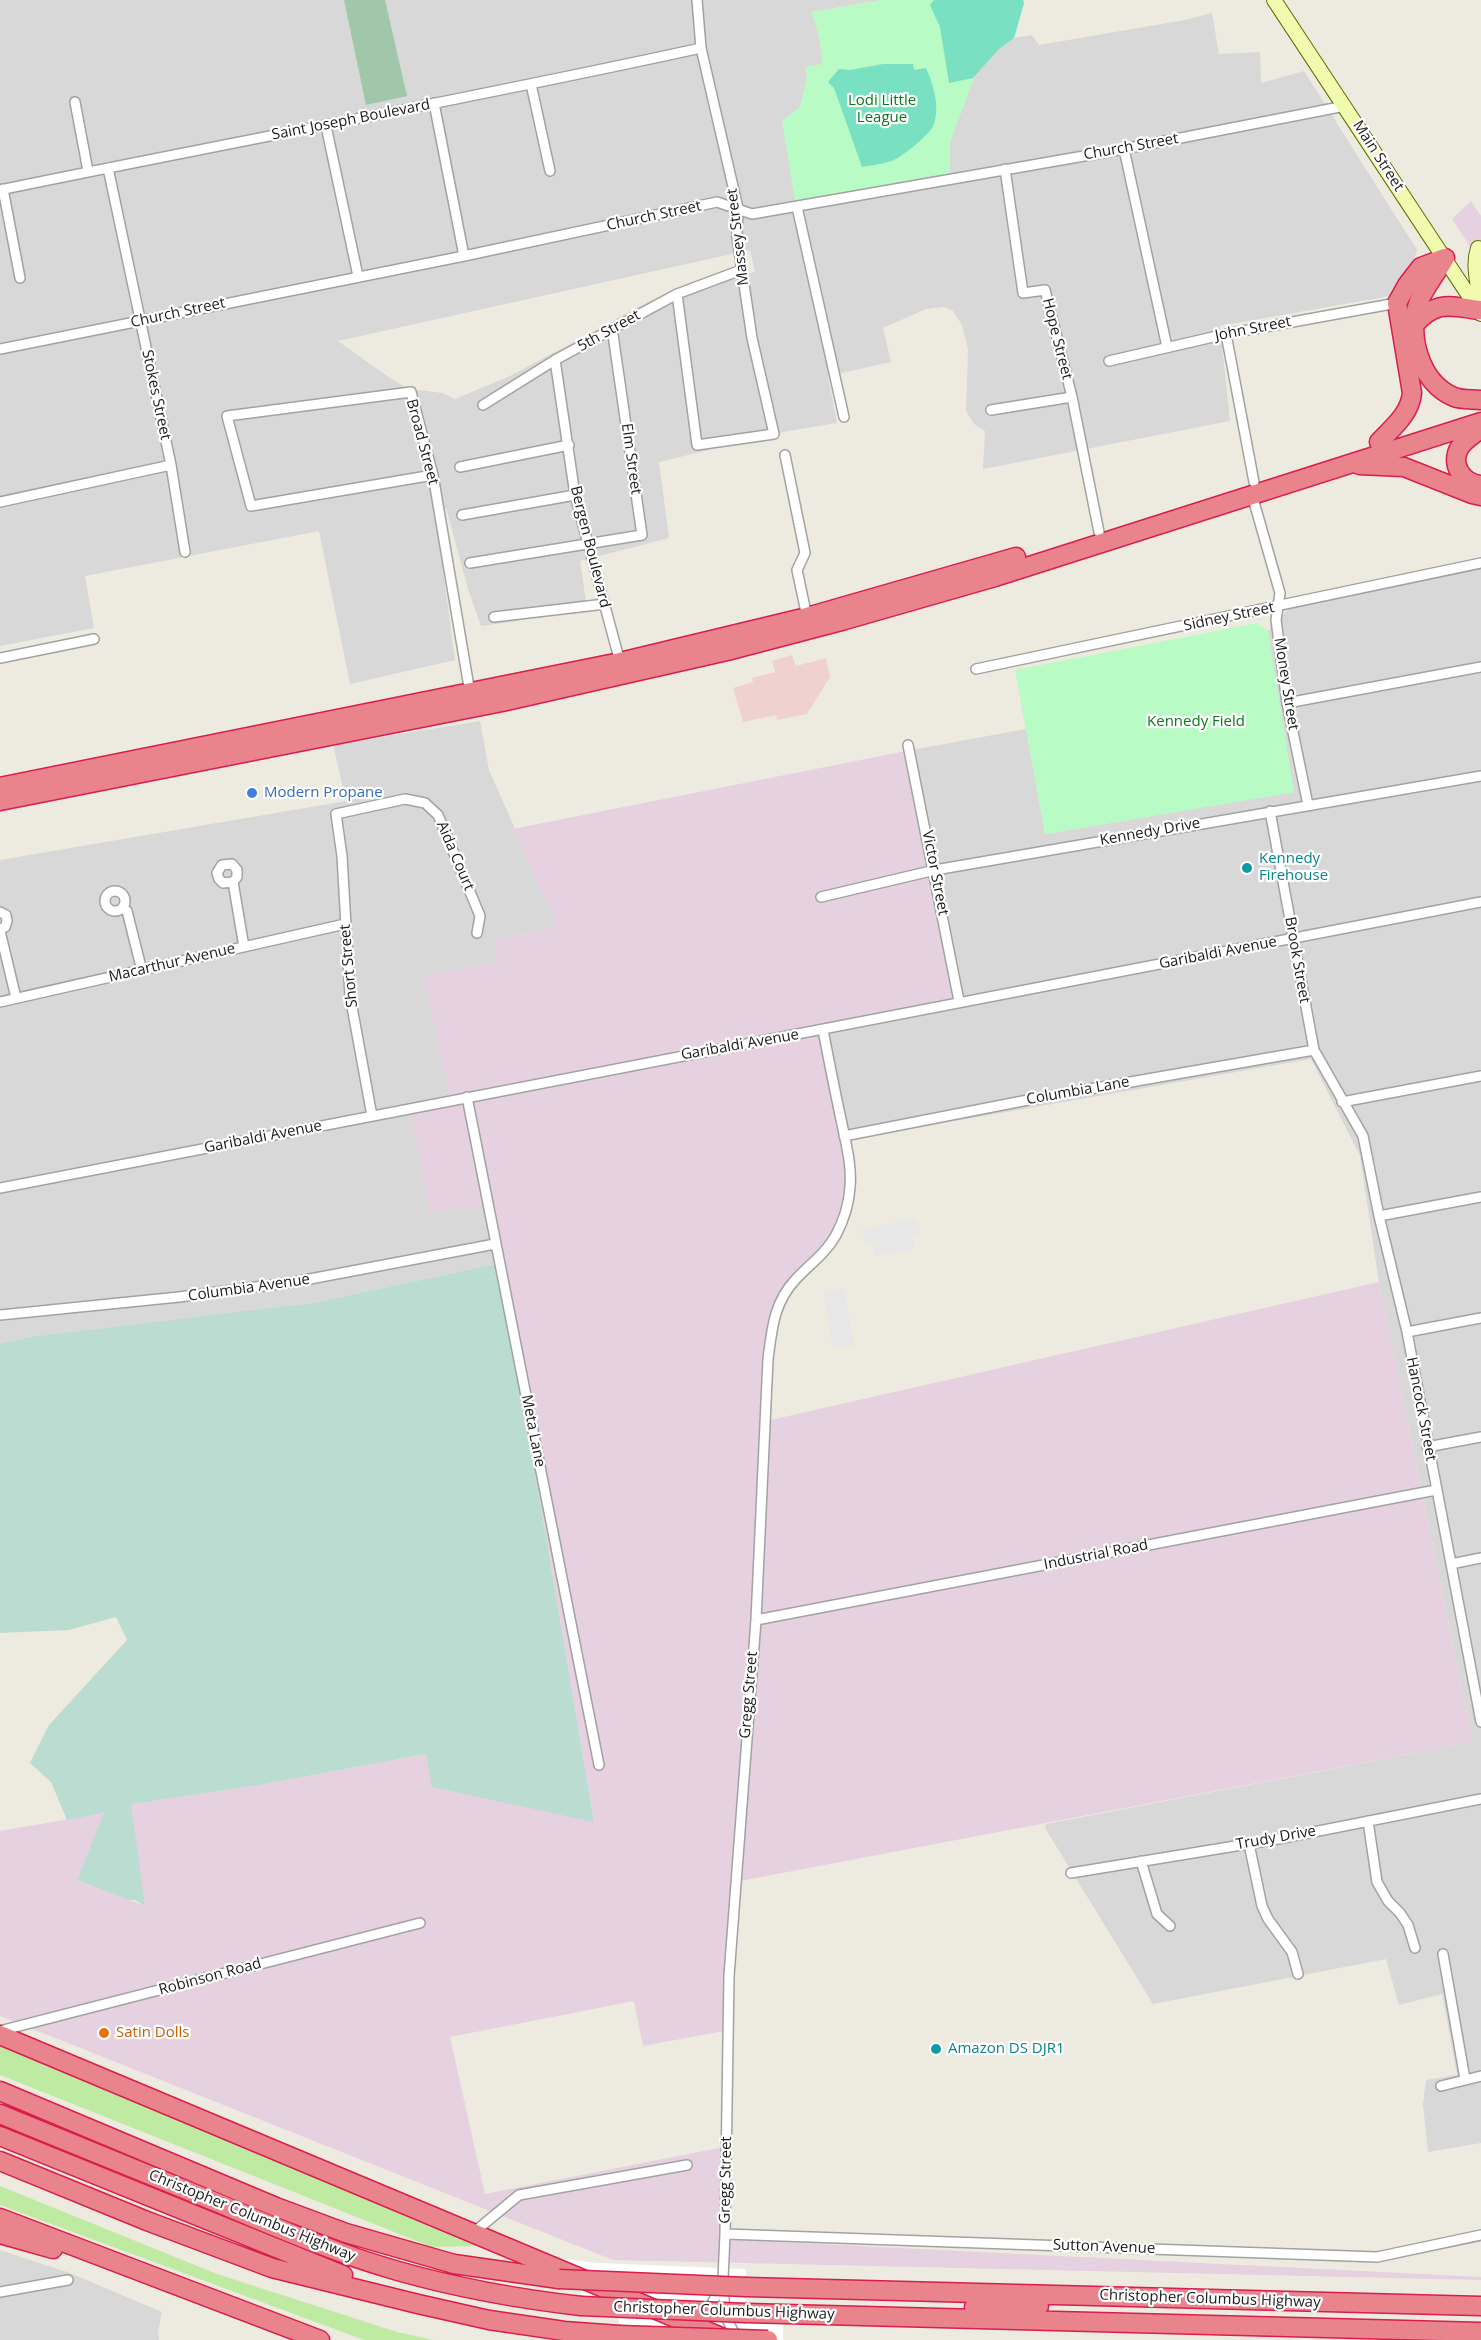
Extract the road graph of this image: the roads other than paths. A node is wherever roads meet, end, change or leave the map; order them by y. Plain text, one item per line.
1 (697, 0) edge
2 (1274, 0) edge
3 (701, 48) junction
4 (531, 84) junction
5 (75, 102) dead end
6 (434, 103) junction
7 (1345, 106) junction
8 (326, 126) junction
9 (1124, 149) junction
10 (108, 168) junction
11 (1005, 169) junction
12 (88, 171) junction
13 (550, 171) dead end
14 (1, 189) edge
15 (797, 207) junction
16 (738, 208) junction
17 (1478, 248) dead end
18 (464, 256) junction
19 (1445, 258) junction
20 (741, 270) junction
21 (358, 276) junction
22 (20, 278) dead end
23 (677, 294) junction
24 (1397, 303) junction
25 (1480, 312) edge
26 (141, 321) junction
27 (1414, 324) junction
28 (612, 328) junction
29 (1226, 334) junction
30 (1167, 347) junction
31 (0, 349) edge
32 (555, 360) junction
33 (1109, 361) dead end
34 (1072, 397) junction
35 (1481, 400) edge
36 (483, 405) dead end
37 (991, 410) dead end
38 (1481, 410) edge
39 (844, 417) dead end
40 (1481, 422) edge
41 (1481, 428) edge
42 (1379, 442) junction
43 (569, 445) junction
44 (785, 455) dead end
45 (1347, 464) junction
46 (171, 465) junction
47 (460, 467) dead end
48 (433, 475) junction
49 (1481, 485) edge
50 (1253, 488) junction
51 (575, 495) junction
52 (1481, 496) edge
53 (0, 502) edge
54 (462, 515) dead end
55 (1099, 532) junction
56 (589, 544) junction
57 (185, 552) dead end
58 (470, 563) dead end
59 (1481, 563) edge
60 (605, 604) junction
61 (1276, 607) junction
62 (494, 617) dead end
63 (807, 617) junction
64 (94, 639) dead end
65 (0, 658) edge
66 (620, 662) junction
67 (1481, 667) edge
68 (976, 669) dead end
69 (470, 693) junction
70 (1287, 703) junction
71 (908, 745) dead end
72 (1481, 776) edge
73 (0, 787) edge
74 (0, 801) edge
75 (1308, 805) junction
76 (1270, 811) junction
77 (336, 814) joint
78 (935, 870) junction
79 (232, 882) dead end
80 (821, 897) dead end
81 (1481, 902) edge
82 (123, 908) dead end
83 (0, 912) edge
84 (345, 924) junction
85 (0, 930) edge
86 (477, 933) dead end
87 (1294, 938) junction
88 (244, 947) junction
89 (142, 970) junction
90 (16, 998) junction
91 (959, 1001) junction
92 (0, 1002) edge
93 (823, 1030) junction
94 (1314, 1050) junction
95 (1481, 1076) edge
96 (467, 1097) junction
97 (1342, 1102) junction
98 (372, 1116) junction
99 (844, 1136) junction
100 (0, 1188) edge
101 (1481, 1197) edge
102 (1379, 1216) junction
103 (495, 1244) junction
104 (0, 1315) edge
105 (1481, 1318) edge
106 (1407, 1332) junction
107 (1481, 1437) edge
108 (1427, 1447) junction
109 (1437, 1490) junction
110 (1481, 1558) edge
111 (1451, 1564) junction
112 (756, 1620) junction
113 (1478, 1680) edge
114 (1481, 1722) edge
115 (599, 1765) dead end
116 (1481, 1799) edge
117 (1368, 1821) junction
118 (1249, 1844) junction
119 (1141, 1862) junction
120 (1071, 1873) dead end
121 (420, 1923) dead end
122 (1170, 1926) dead end
123 (1415, 1948) dead end
124 (1443, 1954) dead end
125 (1298, 1974) dead end
126 (0, 2033) edge
127 (1481, 2076) edge
128 (1465, 2079) junction
129 (1441, 2086) dead end
130 (0, 2091) edge
131 (0, 2114) edge
132 (0, 2136) edge
133 (0, 2163) edge
134 (687, 2165) dead end
135 (0, 2218) edge
136 (473, 2233) junction
137 (0, 2234) edge
138 (725, 2234) junction
139 (1481, 2235) edge
140 (723, 2278) junction
141 (68, 2280) dead end
142 (185, 2288) junction
143 (0, 2292) edge
144 (1178, 2299) junction
145 (418, 2304) junction
146 (1481, 2306) edge
147 (910, 2316) junction
148 (678, 2320) junction
149 (1481, 2332) edge
150 (321, 2340) edge
151 (728, 2340) edge
152 (743, 2340) edge
153 (768, 2340) edge

1 - 3 street, Massey Street
2 - 7 main road, Main Street
3 - 4 street, Saint Joseph Boulevard
3 - 16 street, Massey Street
4 - 6 street, Saint Joseph Boulevard
4 - 13 street
5 - 12 street
6 - 8 street, Saint Joseph Boulevard
6 - 18 street
7 - 9 street, Church Street
7 - 19 main road, Main Street
8 - 10 street, Saint Joseph Boulevard
8 - 21 street
9 - 11 street, Church Street
9 - 30 street
10 - 12 street, Saint Joseph Boulevard
10 - 26 street, Stokes Street
11 - 15 street, Church Street
11 - 34 street, Hope Street
12 - 14 street, Saint Joseph Boulevard
14 - 22 street
15 - 16 street, Church Street
15 - 39 street
16 - 18 street, Church Street
16 - 20 street, Massey Street
17 - 25 main road
18 - 21 street, Church Street
19 - 24 highway
19 - 25 main road, Main Street
19 - 27 highway
20 - 23 street, 5th Street
20 - 23 street, Massey Street
21 - 26 street, Church Street
23 - 28 street, 5th Street
24 - 29 street, John Street
24 - 42 highway
25 - 27 highway
26 - 31 street, Church Street
26 - 46 street, Stokes Street
27 - 35 highway
28 - 32 street, 5th Street
28 - 56 street, Elm Street
29 - 30 street, John Street
29 - 50 street, Money Street
30 - 33 street, John Street
32 - 36 street, 5th Street
32 - 43 street, Bergen Boulevard
34 - 37 street
34 - 55 street, Hope Street
38 - 42 highway
40 - 45 highway
41 - 49 highway
42 - 50 highway
43 - 47 street
43 - 51 street, Bergen Boulevard
44 - 63 street
45 - 50 highway
45 - 52 highway
46 - 53 street
46 - 57 street, Stokes Street
48 - 48 street, Broad Street
48 - 69 street, Broad Street
50 - 55 highway
50 - 61 street, Money Street
50 - 74 highway
51 - 54 street
51 - 56 street, Bergen Boulevard
55 - 63 highway
56 - 58 street
56 - 60 street, Bergen Boulevard
59 - 61 street, Sidney Street
60 - 62 street
60 - 66 street, Bergen Boulevard
61 - 68 street, Sidney Street
61 - 70 street, Money Street
63 - 66 highway
64 - 65 street
66 - 69 highway
67 - 70 street
69 - 73 highway
70 - 75 street, Money Street
71 - 78 street, Victor Street
72 - 75 street, Kennedy Drive
75 - 76 street, Kennedy Drive
76 - 78 street, Kennedy Drive
76 - 87 street, Brook Street
77 - 84 street, Short Street
77 - 86 street, Aida Court
78 - 80 street, Kennedy Drive
78 - 91 street, Victor Street
79 - 88 street
81 - 87 street, Garibaldi Avenue
82 - 89 street
83 - 85 street
84 - 88 street, Macarthur Avenue
84 - 98 street, Short Street
85 - 90 street
87 - 91 street, Garibaldi Avenue
87 - 94 street, Brook Street
88 - 89 street, Macarthur Avenue
89 - 90 street, Macarthur Avenue
90 - 92 street, Macarthur Avenue
91 - 93 street, Garibaldi Avenue
93 - 96 street, Garibaldi Avenue
93 - 99 street, Gregg Street
94 - 97 street, Brook Street
94 - 99 street, Columbia Lane
95 - 97 street
96 - 98 street, Garibaldi Avenue
96 - 103 street, Meta Lane
97 - 102 street, Hancock Street
98 - 100 street, Garibaldi Avenue
99 - 112 street, Gregg Street
101 - 102 street
102 - 106 street, Hancock Street
103 - 104 street, Columbia Avenue
103 - 115 street, Meta Lane
105 - 106 street
106 - 108 street, Hancock Street
107 - 108 street
108 - 109 street, Hancock Street
109 - 111 street, Hancock Street
109 - 112 street, Industrial Road
110 - 111 street
111 - 113 street, Hancock Street
112 - 138 street, Gregg Street
113 - 114 street, Hancock Street
116 - 117 street, Trudy Drive
117 - 118 street, Trudy Drive
117 - 123 street
118 - 119 street, Trudy Drive
118 - 125 street
119 - 120 street, Trudy Drive
119 - 122 street
121 - 126 street, Robinson Road
124 - 128 street
126 - 136 highway
127 - 128 street
128 - 129 street
130 - 144 highway, Christopher Columbus Highway, bridge
131 - 147 highway, Christopher Columbus Highway, bridge
132 - 145 highway, Christopher Columbus Highway
133 - 145 highway, Christopher Columbus Highway
134 - 136 street
135 - 142 highway
136 - 148 highway
137 - 142 highway
138 - 139 street, Sutton Avenue
138 - 140 street, Gregg Street
140 - 148 street, Gregg Street
140 - 152 street, Gregg Street
141 - 143 street
142 - 150 highway
144 - 146 highway, Christopher Columbus Highway
144 - 147 highway
145 - 153 highway, Christopher Columbus Highway, bridge
147 - 149 highway, Christopher Columbus Highway
148 - 151 highway

